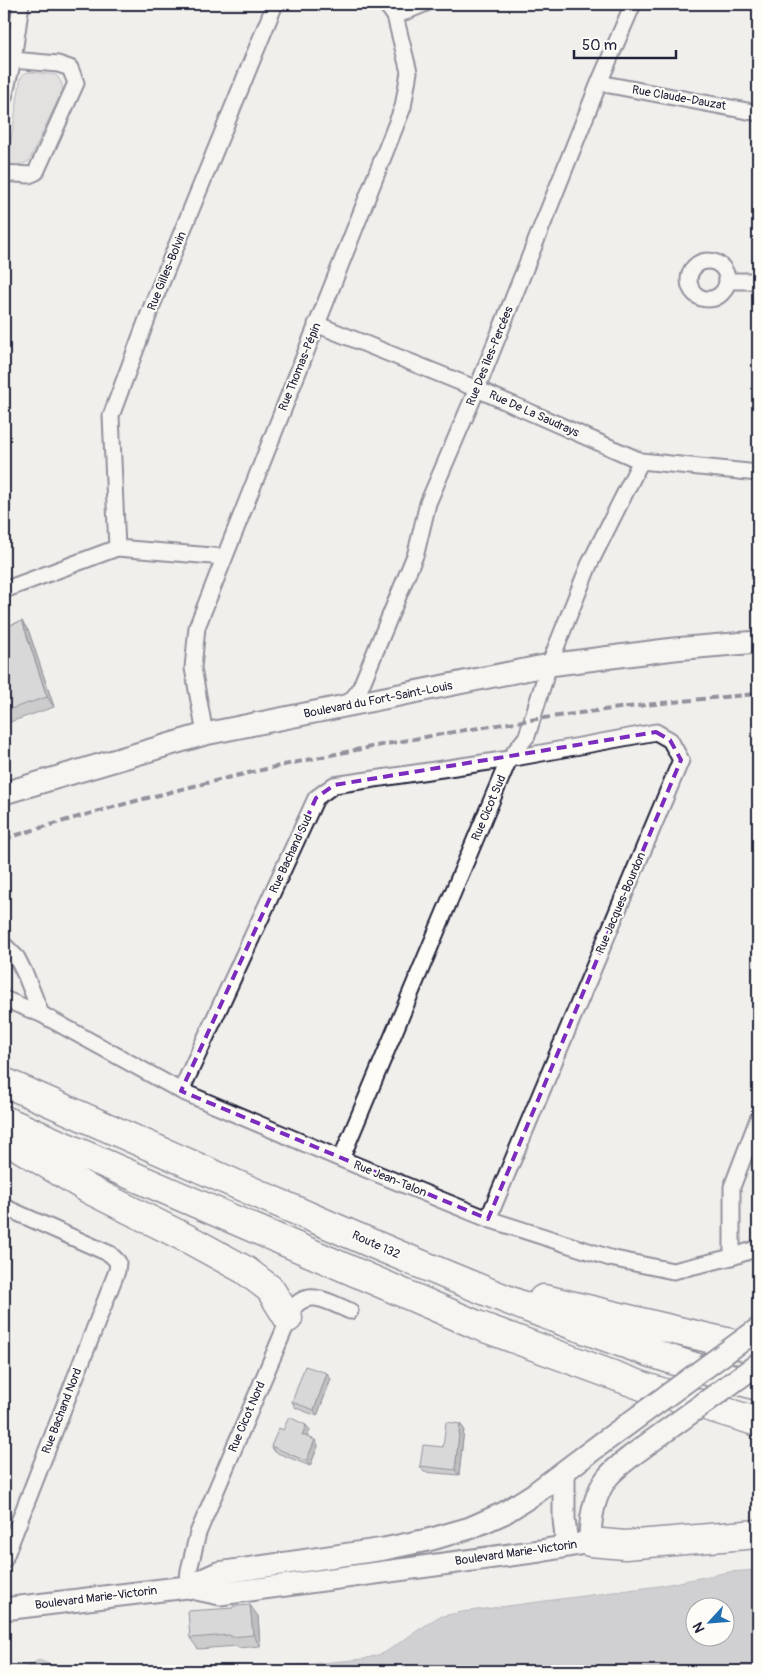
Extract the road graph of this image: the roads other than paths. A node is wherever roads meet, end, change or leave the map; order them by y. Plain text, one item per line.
1 (21, 4) edge
2 (274, 4) edge
3 (386, 4) edge
4 (424, 4) edge
5 (633, 4) edge
6 (395, 16) junction
7 (13, 60) junction
8 (599, 84) junction
9 (4, 97) edge
10 (758, 113) edge
11 (4, 172) edge
12 (728, 281) dead end
13 (758, 281) edge
14 (316, 324) junction
15 (477, 389) junction
16 (641, 461) junction
17 (758, 473) edge
18 (117, 548) junction
19 (224, 557) junction
20 (4, 590) edge
21 (758, 642) edge
22 (549, 665) junction
23 (346, 706) junction
24 (205, 734) junction
25 (510, 759) junction
26 (4, 793) edge
27 (4, 945) edge
28 (4, 1000) edge
29 (40, 1014) junction
30 (4, 1082) edge
31 (182, 1090) junction
32 (758, 1119) edge
33 (4, 1120) edge
34 (4, 1138) edge
35 (341, 1159) junction
36 (4, 1207) edge
37 (488, 1219) junction
38 (758, 1248) edge
39 (732, 1257) junction
40 (460, 1281) junction
41 (350, 1311) dead end
42 (288, 1318) junction
43 (758, 1329) edge
44 (758, 1349) edge
45 (758, 1364) edge
46 (758, 1386) edge
47 (758, 1422) edge
48 (564, 1472) junction
49 (758, 1534) edge
50 (578, 1544) junction
51 (4, 1560) edge
52 (187, 1587) junction
53 (4, 1609) edge

1 - 7 street
2 - 18 street, Rue Gilles-Bolvin
3 - 6 street, Rue Thomas-Pépin
4 - 6 street
5 - 8 street, Rue Des îles-Percées
6 - 14 street, Rue Thomas-Pépin
7 - 9 street
7 - 11 street
8 - 10 street, Rue Claude-Dauzat
8 - 15 street, Rue Des îles-Percées
12 - 13 street
14 - 15 street, Rue De La Saudrays
14 - 19 street, Rue Thomas-Pépin
15 - 16 street, Rue De La Saudrays
15 - 23 street, Rue Des îles-Percées
16 - 17 street, Rue De La Saudrays
16 - 22 street, Rue Cicot Sud
18 - 19 street
18 - 20 street
19 - 24 street, Rue Thomas-Pépin
21 - 22 street, Boulevard du Fort-Saint-Louis
22 - 23 street, Boulevard du Fort-Saint-Louis
22 - 25 street, Rue Cicot Sud
23 - 24 street, Boulevard du Fort-Saint-Louis
24 - 26 street, Boulevard du Fort-Saint-Louis
25 - 31 street, Rue Bachand Sud
25 - 35 street, Rue Cicot Sud
25 - 37 street, Rue Jacques-Bourdon
27 - 29 street
28 - 29 street, Rue Jean-Talon
29 - 31 street, Rue Jean-Talon
30 - 40 highway, Route 132
31 - 35 street, Rue Jean-Talon
32 - 39 street
33 - 47 highway
34 - 42 highway
35 - 37 street, Rue Jean-Talon
36 - 51 street, Rue Bachand Nord
37 - 39 street, Rue Jean-Talon
38 - 39 street, Rue Jean-Talon
40 - 44 highway
40 - 46 highway, Route 132
41 - 42 street, Rue Cicot Nord
42 - 52 street, Rue Cicot Nord
43 - 48 street, Boulevard Marie-Victorin, bridge
45 - 50 street, Boulevard Marie-Victorin, bridge
48 - 50 street
48 - 52 street, Boulevard Marie-Victorin
49 - 50 highway
50 - 52 street, Boulevard Marie-Victorin
52 - 53 street, Boulevard Marie-Victorin

